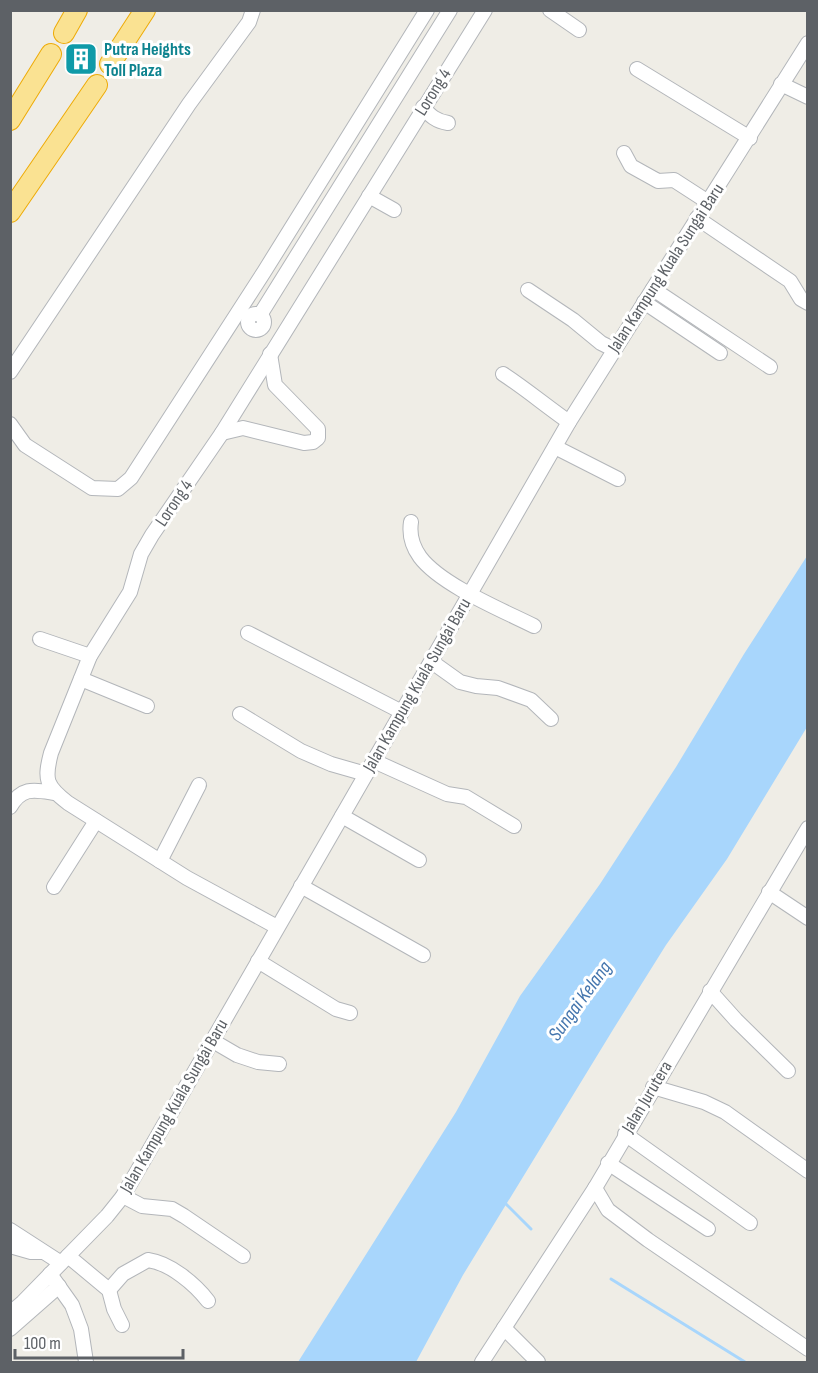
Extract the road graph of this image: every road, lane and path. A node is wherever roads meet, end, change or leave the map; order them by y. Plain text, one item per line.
1 (76, 10) edge
2 (145, 10) edge
3 (253, 10) edge
4 (427, 10) edge
5 (450, 10) edge
6 (485, 10) edge
7 (550, 10) edge
8 (579, 30) dead end
9 (63, 33) dead end
10 (807, 43) edge
11 (51, 54) dead end
12 (110, 64) dead end
13 (637, 69) dead end
14 (781, 84) junction
15 (97, 85) dead end
16 (807, 97) edge
17 (423, 107) junction
18 (10, 120) edge
19 (448, 123) dead end
20 (750, 138) junction
21 (624, 153) dead end
22 (369, 196) junction
23 (708, 202) junction
24 (394, 210) dead end
25 (10, 212) edge
26 (697, 219) junction
27 (652, 289) junction
28 (528, 290) dead end
29 (644, 302) junction
30 (807, 303) edge
31 (261, 315) dead end
32 (613, 349) junction
33 (720, 353) dead end
34 (270, 354) junction
35 (770, 367) dead end
36 (10, 372) edge
37 (503, 374) dead end
38 (569, 422) junction
39 (10, 424) edge
40 (222, 433) junction
41 (555, 447) junction
42 (618, 479) dead end
43 (411, 522) dead end
44 (471, 593) junction
45 (534, 626) dead end
46 (248, 633) dead end
47 (40, 639) dead end
48 (90, 656) junction
49 (432, 662) junction
50 (81, 679) junction
51 (147, 706) dead end
52 (402, 712) junction
53 (240, 714) dead end
54 (551, 719) dead end
55 (374, 761) junction
56 (366, 774) junction
57 (199, 785) dead end
58 (55, 793) junction
59 (10, 807) edge
60 (342, 816) junction
61 (96, 821) junction
62 (514, 826) dead end
63 (807, 828) edge
64 (802, 851) edge
65 (418, 860) dead end
66 (160, 861) junction
67 (301, 886) junction
68 (54, 887) dead end
69 (769, 892) junction
70 (807, 918) edge
71 (277, 927) junction
72 (423, 955) dead end
73 (258, 961) junction
74 (710, 991) junction
75 (350, 1013) dead end
76 (213, 1041) junction
77 (279, 1064) dead end
78 (788, 1071) dead end
79 (653, 1087) junction
80 (625, 1134) junction
81 (608, 1162) junction
82 (807, 1171) edge
83 (595, 1188) junction
84 (123, 1196) junction
85 (750, 1223) dead end
86 (708, 1229) dead end
87 (10, 1230) edge
88 (12, 1250) edge
89 (45, 1252) junction
90 (243, 1256) dead end
91 (65, 1259) junction
92 (50, 1274) junction
93 (59, 1286) junction
94 (109, 1290) junction
95 (208, 1301) dead end
96 (10, 1313) edge
97 (122, 1325) dead end
98 (504, 1328) junction
99 (10, 1329) edge
100 (807, 1349) edge
101 (86, 1362) edge
102 (482, 1362) edge
103 (538, 1362) edge

1 - 9 highway
2 - 12 highway
3 - 36 street
4 - 39 street
5 - 31 street
6 - 17 street, Lorong 4
7 - 8 street
10 - 14 street, Jalan Kampung Kuala Sungai Baru
11 - 18 highway
13 - 20 street
14 - 16 street
14 - 20 street, Jalan Kampung Kuala Sungai Baru
15 - 25 highway
17 - 19 street
17 - 22 street, Lorong 4
20 - 23 street, Jalan Kampung Kuala Sungai Baru
21 - 23 street
22 - 24 street
22 - 34 street, Lorong 4
23 - 26 street, Jalan Kampung Kuala Sungai Baru
26 - 27 street, Jalan Kampung Kuala Sungai Baru
26 - 30 street
27 - 29 street, Jalan Kampung Kuala Sungai Baru
27 - 35 street
28 - 32 street
29 - 32 street, Jalan Kampung Kuala Sungai Baru
29 - 33 street
32 - 38 street, Jalan Kampung Kuala Sungai Baru
34 - 40 street, Lorong 4
34 - 40 street
37 - 38 street
38 - 41 street, Jalan Kampung Kuala Sungai Baru
40 - 48 street, Lorong 4
41 - 42 street
41 - 44 street, Jalan Kampung Kuala Sungai Baru
43 - 44 street
44 - 45 street
44 - 49 street, Jalan Kampung Kuala Sungai Baru
46 - 52 street
47 - 48 street
48 - 50 street, Lorong 4
49 - 52 street, Jalan Kampung Kuala Sungai Baru
49 - 54 street
50 - 51 street
50 - 58 street, Lorong 4
52 - 55 street, Jalan Kampung Kuala Sungai Baru
53 - 56 street
55 - 56 street, Jalan Kampung Kuala Sungai Baru
55 - 62 street
56 - 60 street, Jalan Kampung Kuala Sungai Baru
57 - 66 street
58 - 59 street
58 - 61 street
60 - 65 street
60 - 67 street, Jalan Kampung Kuala Sungai Baru
61 - 66 street
61 - 68 street
63 - 64 street, Jalan Jurutera
64 - 69 street, Jalan Jurutera
66 - 71 street
67 - 71 street, Jalan Kampung Kuala Sungai Baru
67 - 72 street
69 - 70 street
69 - 74 street, Jalan Jurutera
71 - 73 street, Jalan Kampung Kuala Sungai Baru
73 - 75 street
73 - 76 street, Jalan Kampung Kuala Sungai Baru
74 - 78 street
74 - 79 street, Jalan Jurutera
76 - 77 street
76 - 84 street, Jalan Kampung Kuala Sungai Baru
79 - 80 street, Jalan Jurutera
79 - 82 street
80 - 81 street, Jalan Jurutera
80 - 85 street
81 - 83 street, Jalan Jurutera
81 - 86 street
83 - 98 street, Jalan Jurutera
83 - 100 street
84 - 90 street
84 - 91 street, Jalan Kampung Kuala Sungai Baru
87 - 89 street
88 - 89 street
89 - 91 street
91 - 92 street, Jalan Kampung Kuala Sungai Baru
91 - 94 street
92 - 93 street
92 - 96 street, Jalan Kampung Kuala Sungai Baru
93 - 99 street
93 - 101 street
94 - 95 street
94 - 97 street
98 - 102 street, Jalan Jurutera
98 - 103 street

